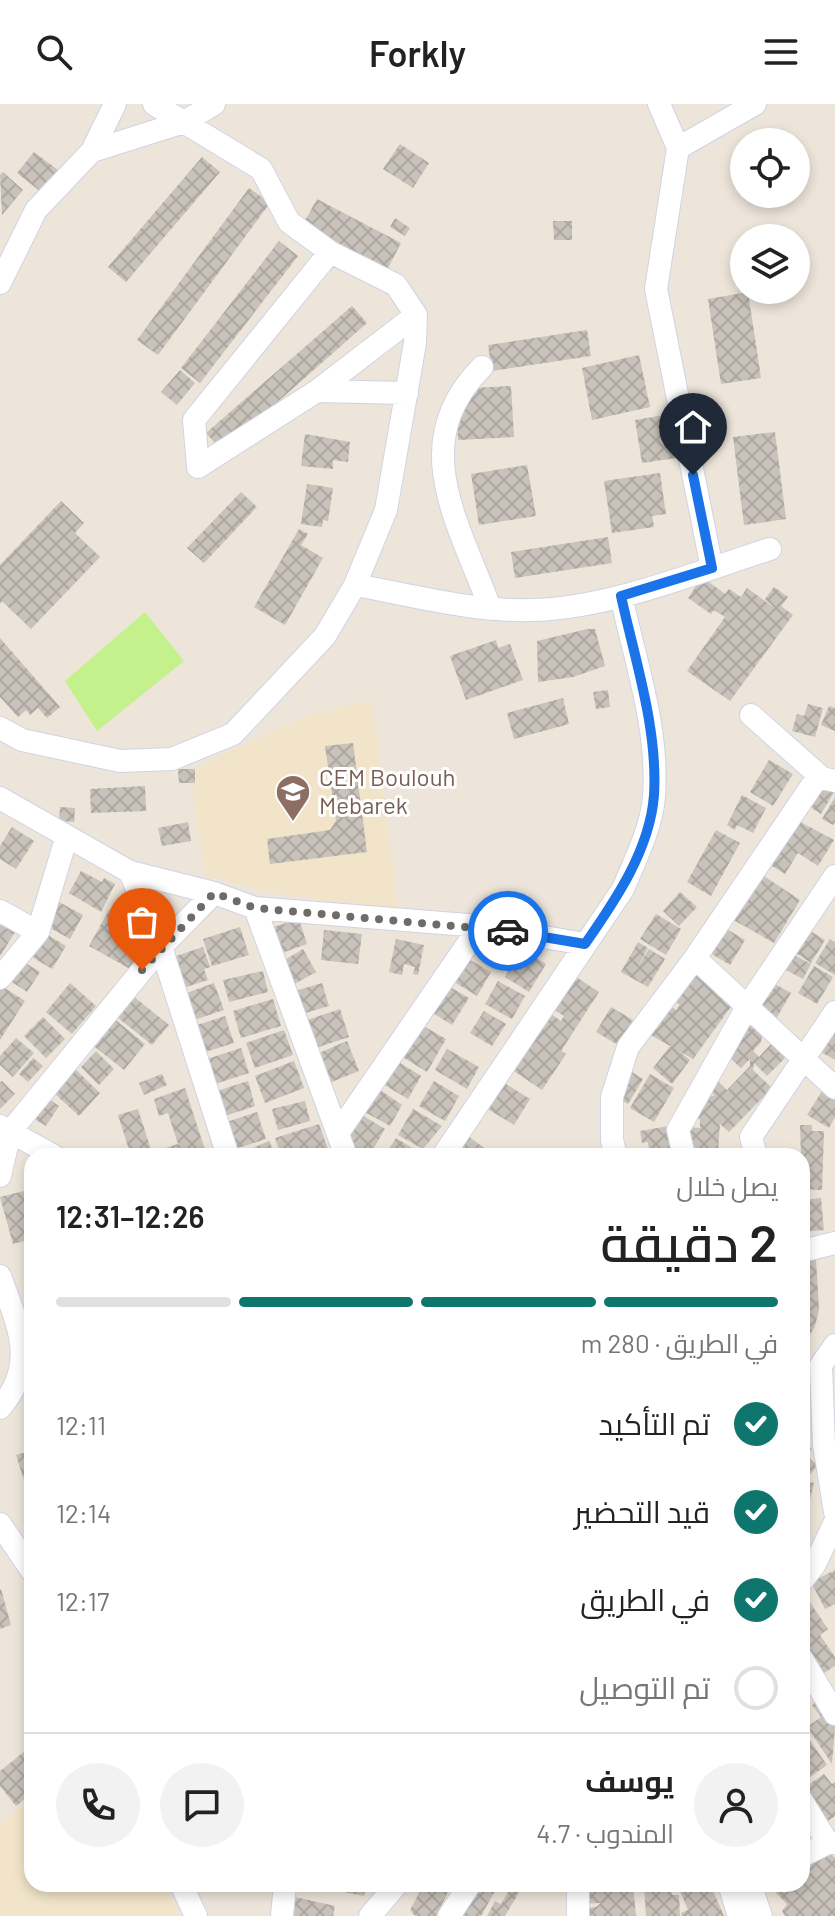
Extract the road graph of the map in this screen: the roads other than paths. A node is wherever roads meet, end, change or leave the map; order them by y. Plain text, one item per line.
1 (115, 104) edge
2 (154, 104) edge
3 (214, 104) edge
4 (659, 104) edge
5 (755, 104) edge
6 (184, 122) junction
7 (678, 148) junction
8 (92, 151) junction
9 (330, 252) junction
10 (0, 283) edge
11 (416, 315) junction
12 (482, 367) dead end
13 (317, 391) junction
14 (407, 393) junction
15 (770, 549) dead end
16 (712, 568) junction
17 (355, 585) junction
18 (621, 596) junction
19 (490, 608) junction
20 (751, 715) dead end
21 (0, 728) edge
22 (827, 778) edge
23 (0, 798) edge
24 (66, 839) junction
25 (130, 872) junction
26 (835, 876) edge
27 (214, 893) junction
28 (255, 908) junction
29 (0, 911) edge
30 (480, 926) junction
31 (38, 932) junction
32 (585, 944) junction
33 (161, 947) junction
34 (695, 958) junction
35 (0, 978) edge
36 (747, 1007) junction
37 (835, 1012) edge
38 (804, 1059) junction
39 (835, 1088) edge
40 (5, 1129) edge
41 (338, 1133) junction
42 (39, 1148) edge
43 (225, 1148) edge
44 (343, 1148) edge
45 (448, 1148) edge
46 (614, 1148) edge
47 (682, 1148) edge
48 (754, 1148) edge
49 (0, 1176) edge
50 (835, 1243) edge
51 (810, 1249) edge
52 (0, 1276) edge
53 (835, 1345) edge
54 (821, 1365) junction
55 (810, 1381) edge
56 (0, 1408) edge
57 (835, 1512) edge
58 (835, 1522) edge
59 (0, 1524) edge
60 (24, 1559) edge
61 (810, 1571) edge
62 (810, 1672) edge
63 (835, 1714) edge
64 (810, 1813) edge
65 (831, 1843) edge
66 (810, 1852) edge
67 (185, 1892) edge
68 (284, 1892) edge
69 (390, 1892) edge
70 (465, 1892) edge
71 (578, 1892) edge
72 (732, 1892) edge
73 (753, 1892) edge
74 (196, 1916) edge
75 (282, 1916) edge
76 (370, 1916) edge
77 (449, 1916) edge
78 (578, 1916) edge
79 (739, 1916) edge
80 (761, 1916) edge

1 - 8 street
2 - 6 street
3 - 6 street
4 - 7 street
5 - 7 street
6 - 8 street
6 - 9 street
7 - 16 street
8 - 10 street
9 - 11 street
9 - 13 street
11 - 13 street
11 - 14 street
12 - 19 street
13 - 14 street
14 - 17 street
15 - 16 street
16 - 18 street
17 - 19 street
17 - 21 street
18 - 19 street
18 - 32 street
20 - 22 street
22 - 34 street
23 - 24 street
24 - 25 street
24 - 31 street
25 - 27 street
25 - 33 street
26 - 36 street
27 - 28 street
27 - 33 street
28 - 30 street
28 - 41 street
29 - 31 street
30 - 32 street
30 - 41 street
31 - 35 street
32 - 45 street
33 - 40 street
33 - 43 street
34 - 36 street
34 - 46 street
36 - 38 street
36 - 47 street
37 - 38 street
38 - 39 street
38 - 48 street
40 - 42 street
40 - 49 street
41 - 44 street
50 - 51 street
52 - 56 street
53 - 54 street
54 - 55 street
54 - 57 street
58 - 61 street
59 - 60 street
62 - 63 street
64 - 65 street
65 - 66 street
67 - 74 street
68 - 75 street
69 - 76 street
70 - 77 street
71 - 78 street
72 - 79 street
73 - 80 street

